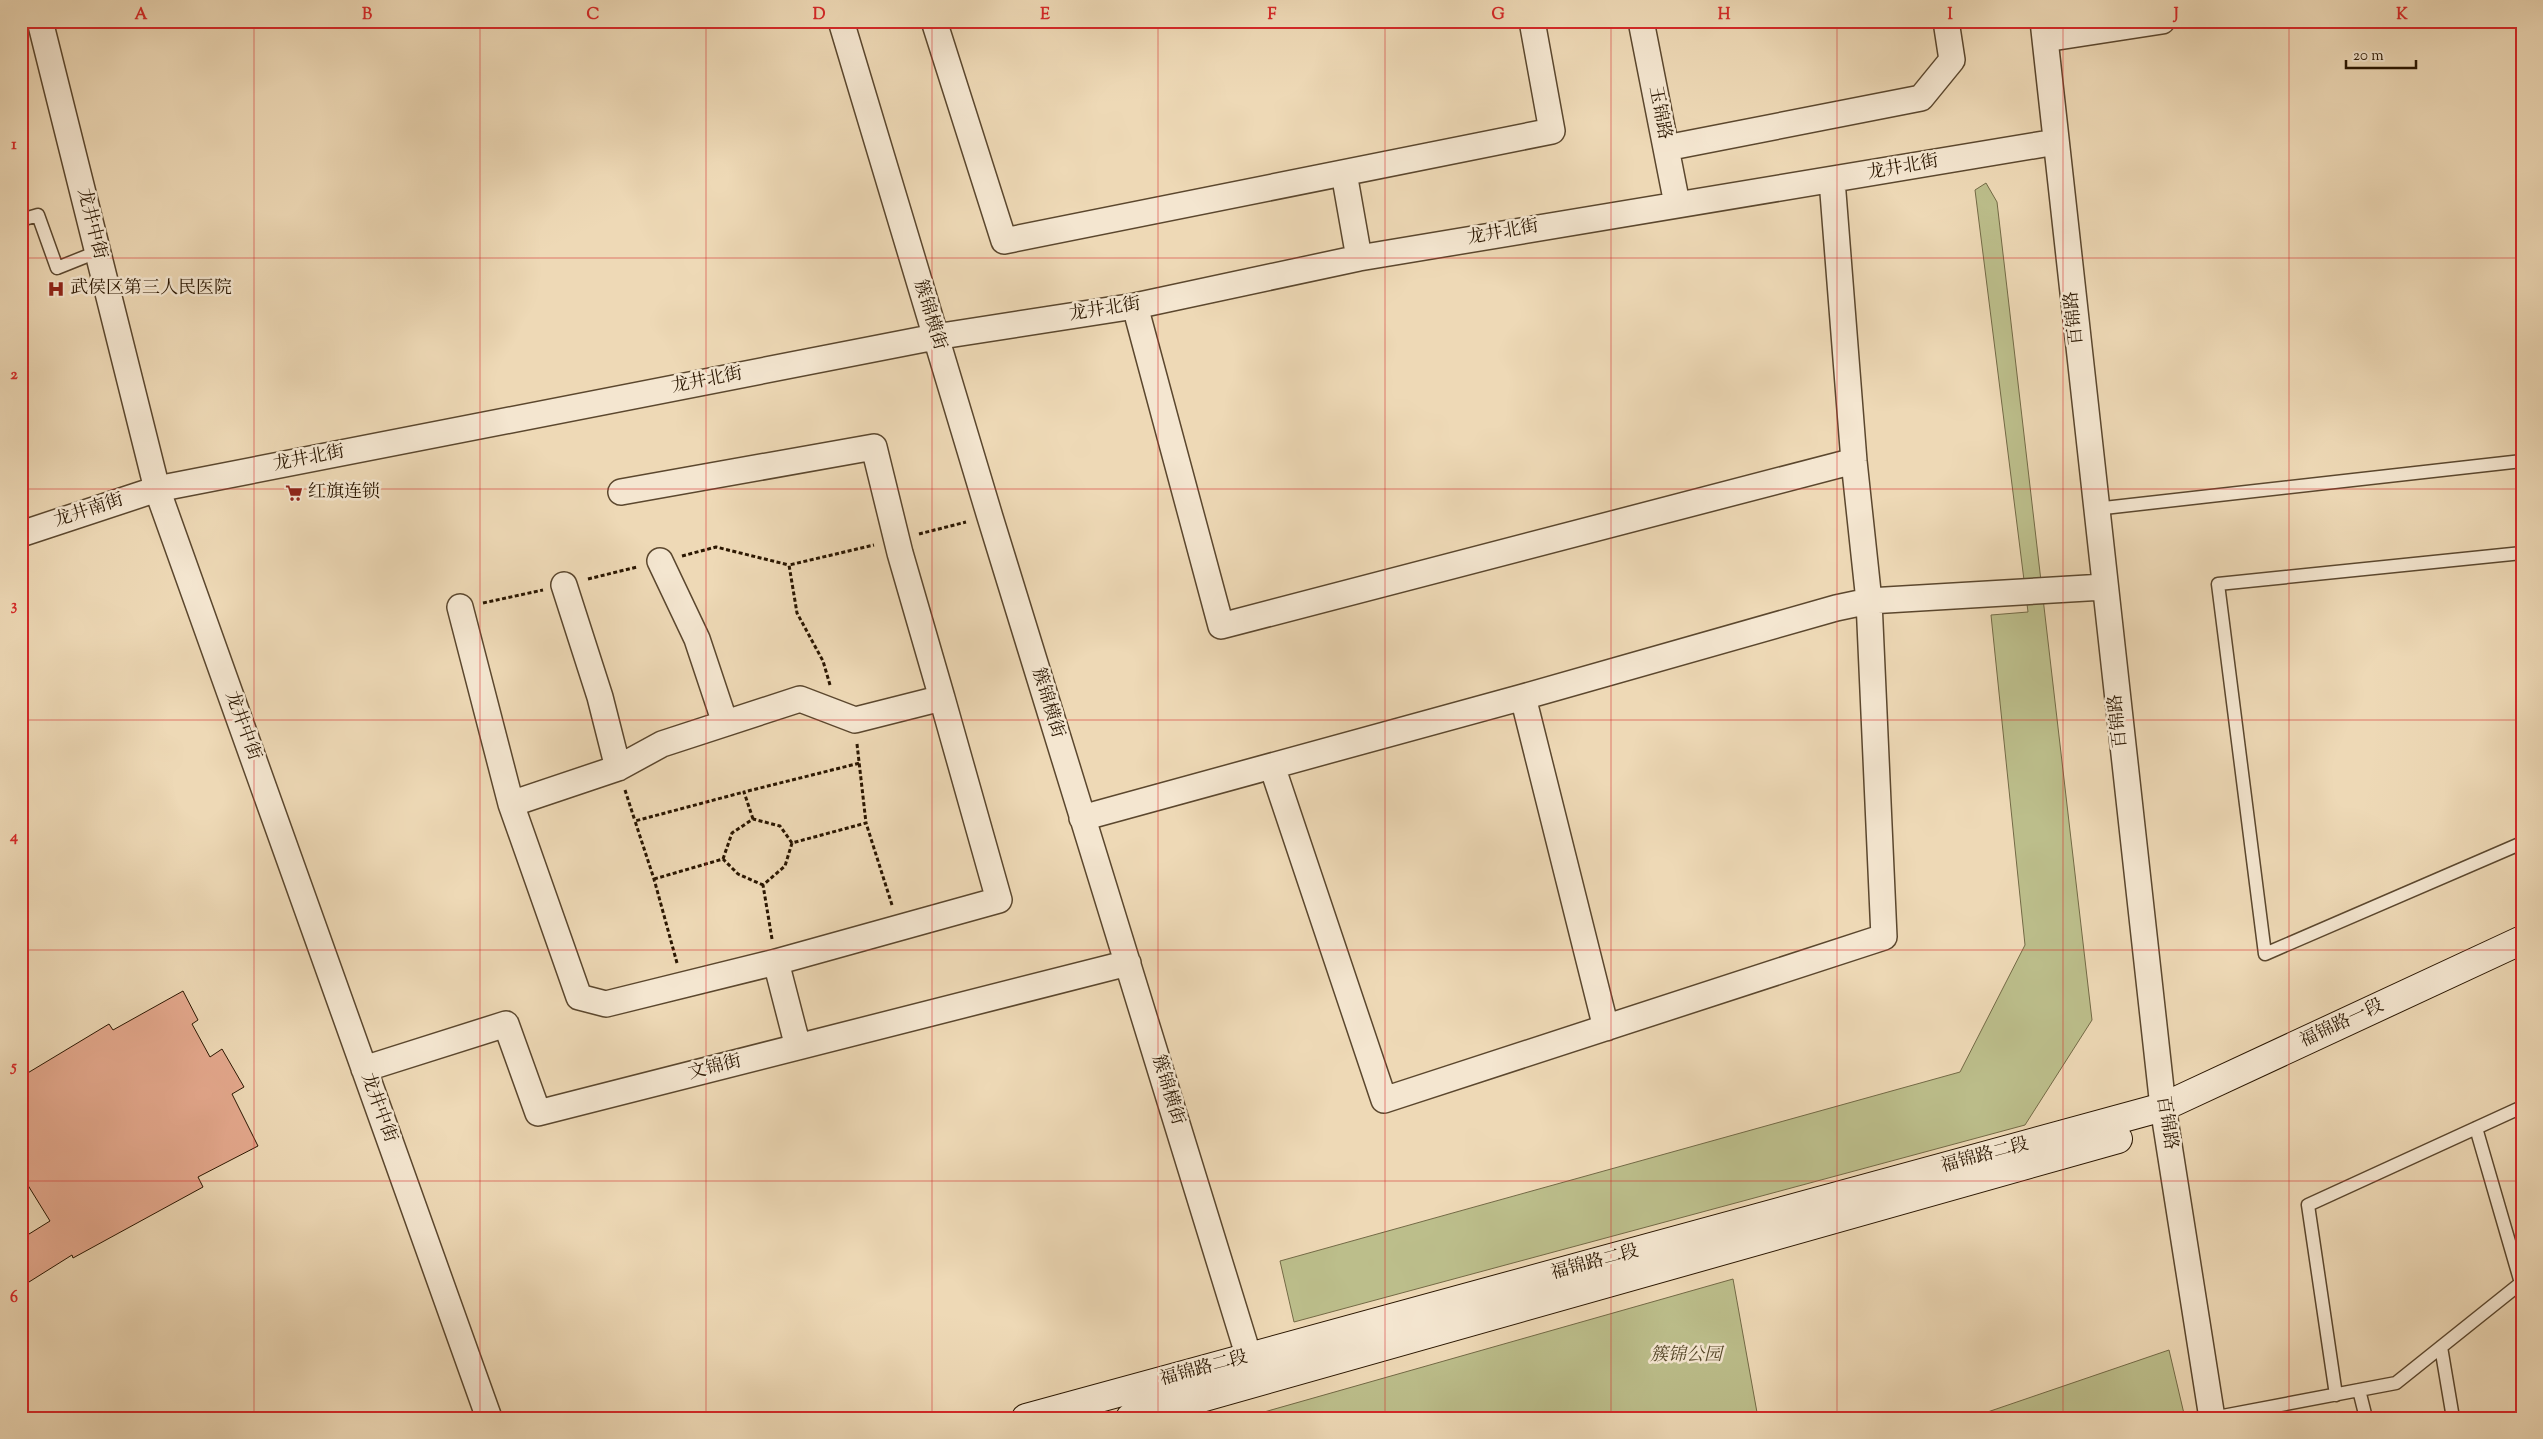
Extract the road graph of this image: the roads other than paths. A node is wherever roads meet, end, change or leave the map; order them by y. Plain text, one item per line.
1 (40, 21) edge
2 (841, 21) edge
3 (934, 21) edge
4 (1532, 21) edge
5 (1641, 21) edge
6 (1946, 21) edge
7 (2162, 21) edge
8 (2044, 30) edge
9 (2056, 142) junction
10 (1666, 148) junction
11 (1344, 173) junction
12 (1832, 180) junction
13 (1677, 204) junction
14 (21, 220) edge
15 (97, 252) junction
16 (1359, 258) junction
17 (1135, 306) junction
18 (935, 337) junction
19 (1854, 461) junction
20 (2522, 461) edge
21 (156, 489) junction
22 (621, 492) dead end
23 (2096, 509) junction
24 (21, 534) edge
25 (2522, 553) edge
26 (660, 561) dead end
27 (564, 585) dead end
28 (2104, 587) junction
29 (1869, 602) junction
30 (460, 607) dead end
31 (1523, 697) junction
32 (942, 698) junction
33 (725, 723) junction
34 (1272, 766) junction
35 (618, 768) junction
36 (511, 804) junction
37 (1082, 818) junction
38 (2522, 844) edge
39 (2522, 940) edge
40 (776, 962) junction
41 (2522, 962) edge
42 (1128, 963) junction
43 (1606, 1028) junction
44 (798, 1047) junction
45 (364, 1069) junction
46 (2522, 1107) edge
47 (2164, 1116) junction
48 (2476, 1128) junction
49 (2441, 1347) junction
50 (1249, 1357) junction
51 (1257, 1383) junction
52 (2359, 1390) junction
53 (2336, 1395) junction
54 (489, 1418) edge
55 (1026, 1418) edge
56 (1130, 1418) edge
57 (2212, 1418) edge
58 (2366, 1418) edge
59 (2453, 1418) edge

1 - 15 street, 龙井中街
2 - 18 street, 簇锦横街
3 - 11 street
4 - 11 street
5 - 10 street, 玉锦路
6 - 10 street
7 - 8 street
8 - 9 street, 百锦路
9 - 12 street, 龙井北街
9 - 23 street, 百锦路
10 - 13 street, 玉锦路
11 - 16 street
12 - 13 street, 龙井北街
12 - 19 street
13 - 16 street, 龙井北街
14 - 15 lane
15 - 21 street, 龙井中街
16 - 17 street, 龙井北街
17 - 18 street, 龙井北街
17 - 19 street
18 - 21 street, 龙井北街
18 - 37 street, 簇锦横街
19 - 29 street
20 - 23 lane
21 - 24 street, 龙井南街
21 - 45 street, 龙井中街
22 - 32 street
23 - 28 street, 百锦路
25 - 38 lane
26 - 33 street
27 - 35 street
28 - 29 street
28 - 47 street, 百锦路
29 - 31 street
29 - 43 street
30 - 36 street
31 - 34 street
31 - 43 street
32 - 33 street
32 - 40 street
33 - 35 street
34 - 37 street
34 - 43 street
35 - 36 street
36 - 40 street
37 - 42 street, 簇锦横街
39 - 47 street, 福锦路一段
40 - 44 street
41 - 47 street, 福锦路一段
42 - 44 street, 文锦街
42 - 50 street, 簇锦横街
44 - 45 street, 文锦街
45 - 54 street, 龙井中街
46 - 48 lane
47 - 50 street, 福锦路二段
47 - 51 street, 福锦路二段
47 - 57 street, 百锦路
48 - 49 lane
48 - 53 lane
49 - 52 lane
49 - 59 lane
50 - 51 street, 簇锦横街
50 - 55 street, 福锦路二段
51 - 56 street, 福锦路二段
52 - 53 lane
52 - 58 lane
53 - 57 lane

